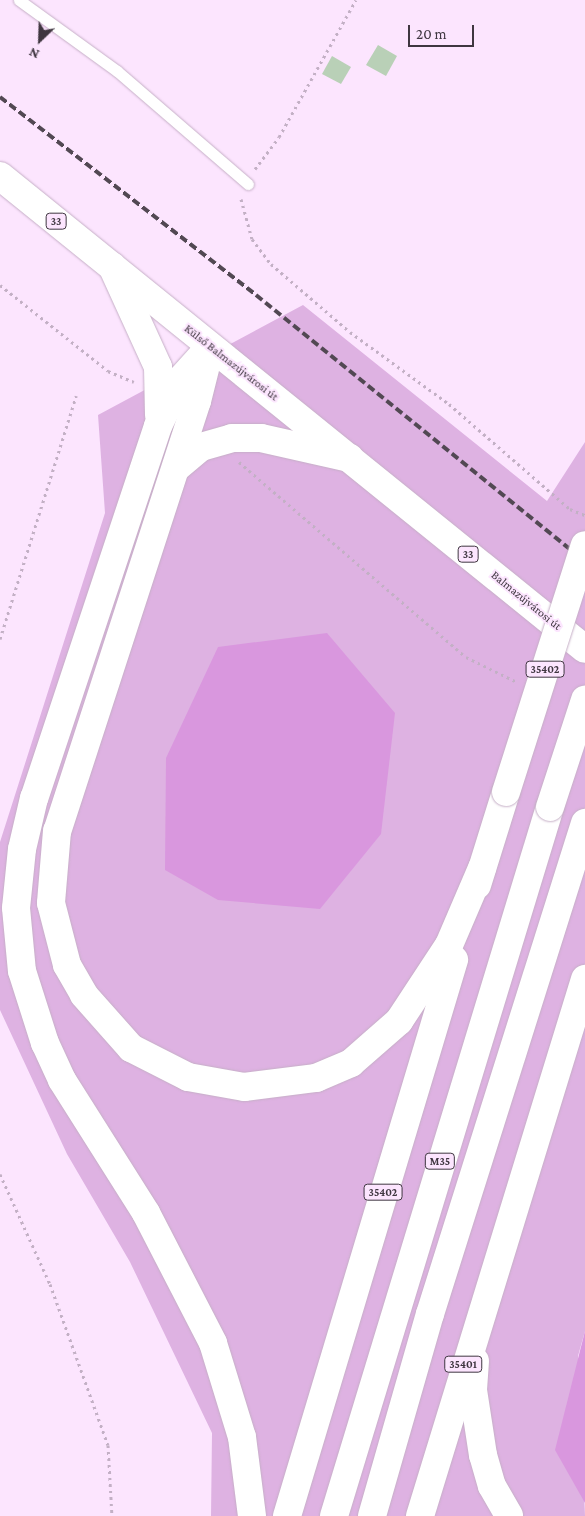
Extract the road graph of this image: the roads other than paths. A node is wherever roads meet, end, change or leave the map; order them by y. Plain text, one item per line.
1 (18, 0) edge
2 (0, 176) edge
3 (248, 184) road end
4 (112, 266) junction
5 (210, 348) junction
6 (158, 426) junction
7 (350, 458) junction
8 (176, 468) junction
9 (585, 545) edge
10 (585, 649) edge
11 (585, 700) edge
12 (585, 823) edge
13 (482, 868) junction
14 (585, 979) edge
15 (511, 1214) junction
16 (252, 1516) edge
17 (286, 1516) edge
18 (334, 1516) edge
19 (372, 1516) edge
20 (420, 1516) edge
21 (509, 1516) edge

1 - 3 lane
2 - 4 main road, 33
4 - 5 main road, Külső Balmazújvárosi út / 33
4 - 6 main road
5 - 6 main road
5 - 7 main road, Külső Balmazújvárosi út / 33
5 - 8 main road
6 - 16 main road
7 - 8 main road
7 - 10 main road, Balmazújvárosi út / 33
8 - 13 main road
9 - 13 main road, 35402, bridge
11 - 18 main road, M35, bridge
12 - 19 main road, M35
13 - 17 main road, 35402
14 - 15 main road, 35401
15 - 20 main road, 35401
15 - 21 main road

